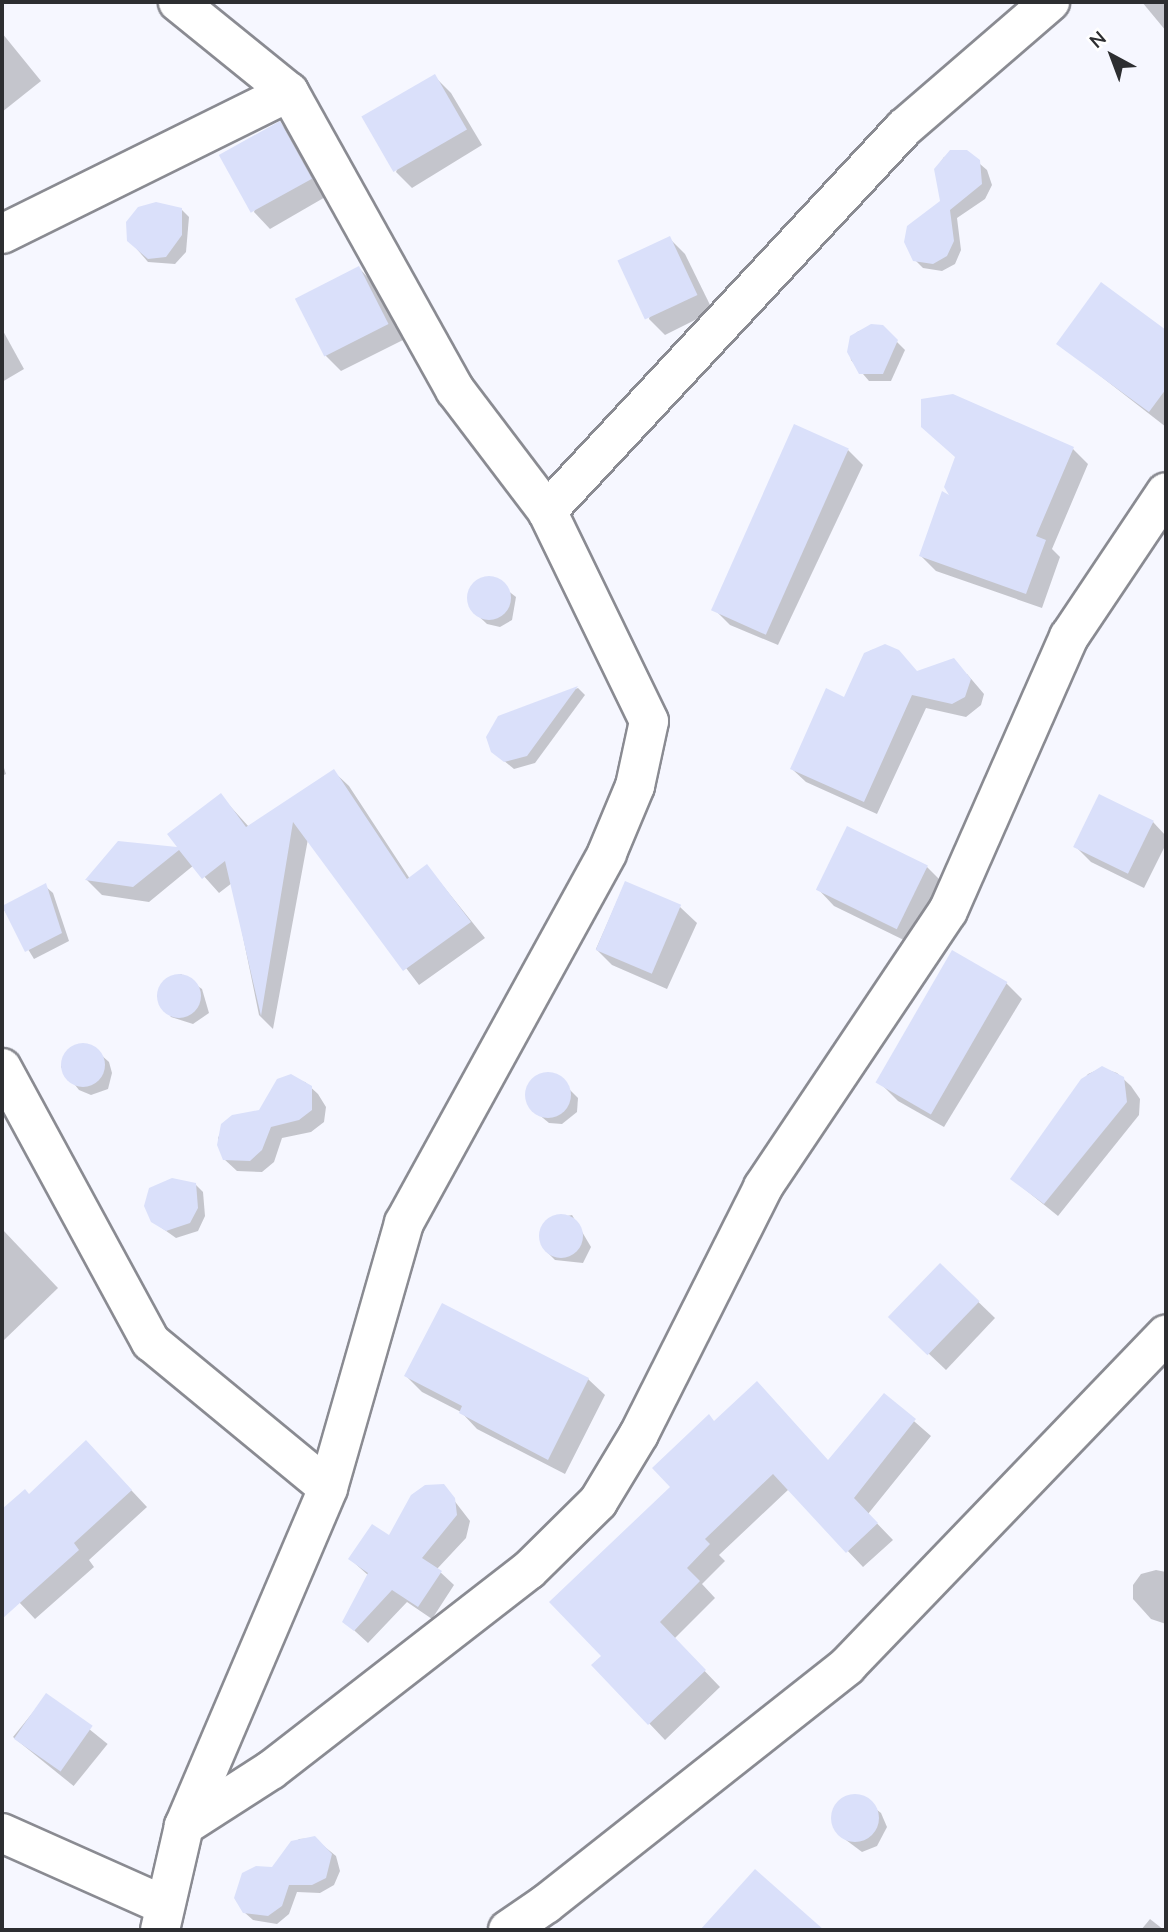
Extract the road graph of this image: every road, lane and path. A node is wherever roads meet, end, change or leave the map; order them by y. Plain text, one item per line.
1 (178, 2) edge
2 (1049, 2) edge
3 (289, 92) junction
4 (2, 234) edge
5 (1166, 492) edge
6 (547, 511) junction
7 (2, 1068) edge
8 (1166, 1334) edge
9 (328, 1488) junction
10 (184, 1826) junction
11 (2, 1833) edge
12 (162, 1918) edge
13 (508, 1930) edge

1 - 3 street
2 - 6 street
3 - 4 street
3 - 6 street
5 - 10 street
6 - 9 street
7 - 9 street
8 - 13 street
9 - 10 street
10 - 12 street
11 - 12 street

